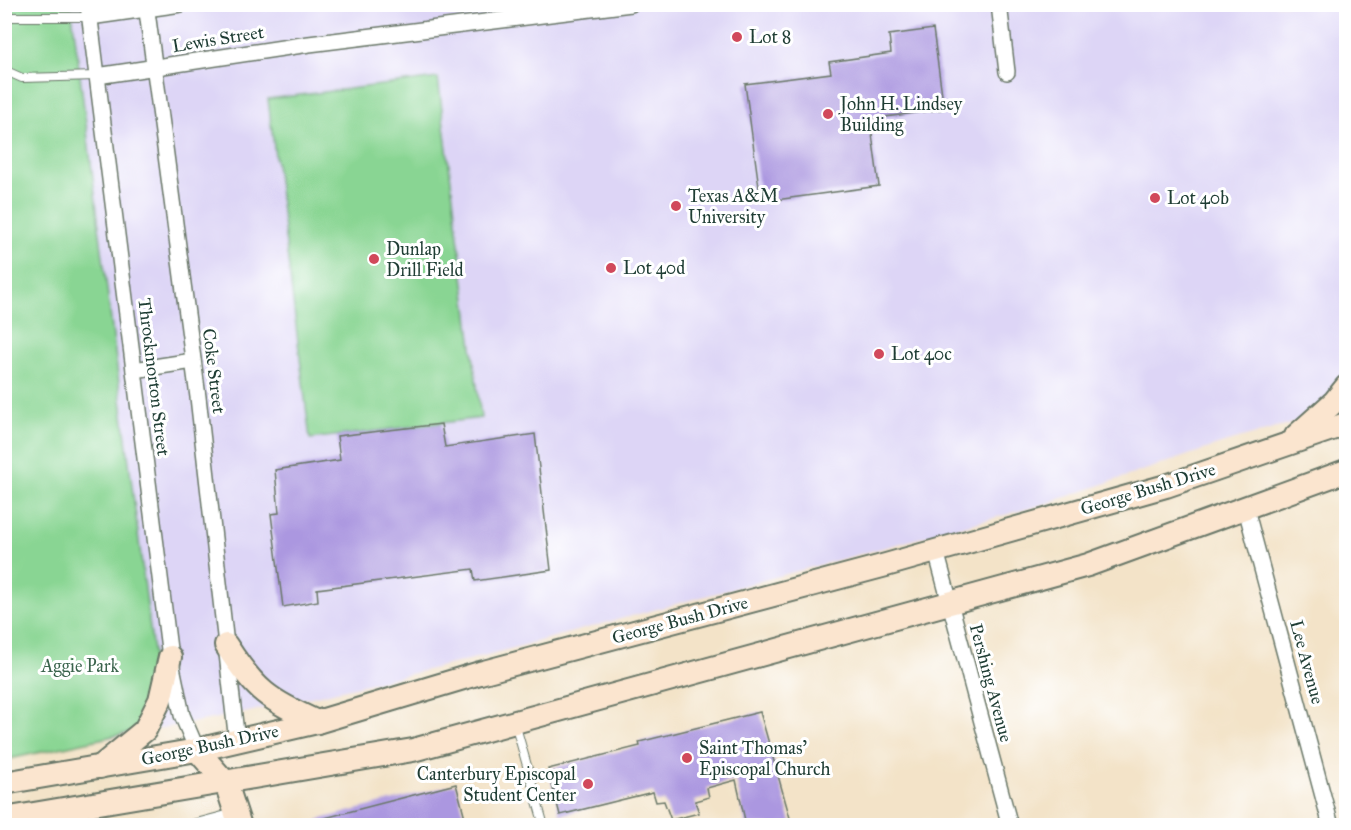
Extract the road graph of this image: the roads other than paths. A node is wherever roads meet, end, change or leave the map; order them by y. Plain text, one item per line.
1 (181, 4) edge
2 (631, 4) edge
3 (999, 4) edge
4 (147, 7) edge
5 (89, 11) edge
6 (4, 17) edge
7 (157, 68) junction
8 (4, 70) edge
9 (1007, 72) dead end
10 (97, 76) junction
11 (193, 360) junction
12 (134, 369) junction
13 (1347, 387) edge
14 (1347, 424) edge
15 (1290, 442) junction
16 (1347, 471) edge
17 (1246, 509) junction
18 (936, 551) junction
19 (950, 604) junction
20 (226, 645) junction
21 (170, 657) junction
22 (317, 722) junction
23 (515, 723) junction
24 (237, 742) junction
25 (197, 750) junction
26 (100, 767) junction
27 (4, 783) edge
28 (226, 783) junction
29 (4, 819) edge
30 (238, 819) edge
31 (185, 825) edge
32 (544, 825) edge
33 (1010, 825) edge
34 (1331, 825) edge

1 - 4 street
2 - 7 street, Lewis Street
3 - 9 street
4 - 5 street
4 - 7 street, Coke Street
5 - 6 lane
5 - 10 street, Throckmorton Street
7 - 10 street, Lewis Street
7 - 11 street, Coke Street
8 - 10 lane
10 - 12 street, Throckmorton Street
11 - 12 street
11 - 20 street, Coke Street
12 - 21 street, Throckmorton Street
13 - 15 main road
14 - 15 main road, George Bush Drive
15 - 18 main road, George Bush Drive
16 - 17 main road, George Bush Drive
17 - 19 main road, George Bush Drive
17 - 34 street, Lee Avenue
18 - 19 street, Pershing Avenue
18 - 22 main road, George Bush Drive
19 - 23 main road, George Bush Drive
19 - 33 street, Pershing Avenue
20 - 22 main road
20 - 24 street, Coke Street
21 - 25 street, Throckmorton Street
21 - 26 main road
22 - 24 main road, George Bush Drive
23 - 28 main road, George Bush Drive
23 - 32 lane
24 - 25 main road, George Bush Drive
24 - 28 main road
25 - 26 main road, George Bush Drive
25 - 28 main road
26 - 27 main road, George Bush Drive
28 - 29 main road, George Bush Drive
28 - 30 main road
30 - 31 lane

